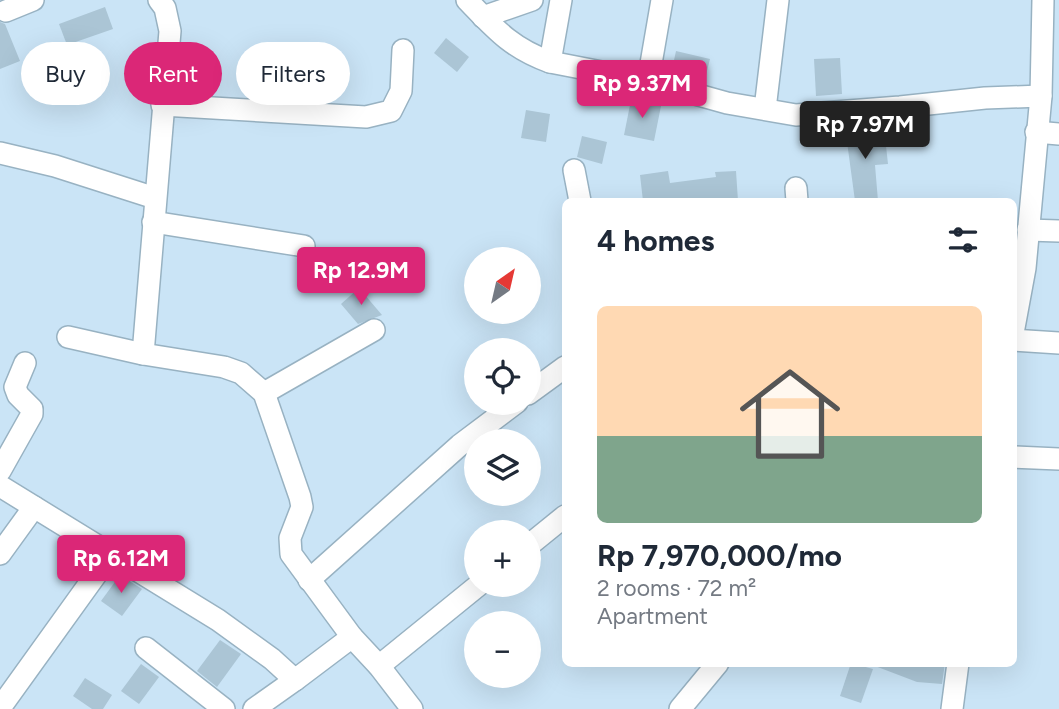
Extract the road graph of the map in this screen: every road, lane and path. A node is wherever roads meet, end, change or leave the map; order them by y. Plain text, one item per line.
1 (33, 0) edge
2 (467, 0) edge
3 (532, 0) edge
4 (561, 0) edge
5 (663, 0) edge
6 (778, 0) edge
7 (1043, 0) edge
8 (169, 3) edge
9 (6, 11) dead end
10 (483, 17) junction
11 (1051, 30) edge
12 (169, 42) edge
13 (403, 50) dead end
14 (550, 62) junction
15 (648, 81) junction
16 (1041, 96) junction
17 (162, 105) joint
18 (765, 109) junction
19 (1036, 132) junction
20 (1059, 134) edge
21 (0, 153) edge
22 (574, 170) dead end
23 (155, 198) junction
24 (579, 198) edge
25 (153, 222) junction
26 (1028, 230) junction
27 (1059, 231) edge
28 (304, 246) dead end
29 (1019, 269) edge
30 (1017, 290) edge
31 (374, 330) dead end
32 (68, 337) dead end
33 (1017, 340) edge
34 (1059, 343) edge
35 (143, 354) junction
36 (24, 363) dead end
37 (562, 369) edge
38 (541, 385) edge
39 (264, 393) junction
40 (500, 415) edge
41 (1017, 457) edge
42 (1059, 459) edge
43 (0, 471) edge
44 (0, 486) edge
45 (34, 507) junction
46 (562, 518) edge
47 (541, 535) edge
48 (0, 554) edge
49 (110, 555) junction
50 (309, 580) junction
51 (464, 597) edge
52 (352, 637) junction
53 (146, 648) dead end
54 (379, 666) junction
55 (713, 667) edge
56 (957, 667) edge
57 (295, 680) junction
58 (0, 708) edge
59 (224, 709) edge
60 (254, 709) edge
61 (412, 709) edge
62 (680, 709) edge
63 (952, 709) edge

1 - 9 street
2 - 10 street
3 - 10 street
4 - 14 street
5 - 15 street
6 - 18 street
7 - 11 street
8 - 12 street
10 - 14 street
11 - 16 street
13 - 17 street
14 - 15 street
15 - 18 street
16 - 18 street
16 - 19 street
17 - 23 street
19 - 20 street
19 - 26 street
21 - 23 street
22 - 24 street
23 - 25 street
25 - 28 street
25 - 35 street
26 - 27 street
26 - 29 street
29 - 30 street
31 - 39 street
32 - 35 street
33 - 34 street
35 - 39 street
36 - 43 street
37 - 38 street
39 - 50 street
40 - 50 street
41 - 42 street
44 - 45 street
45 - 48 street
45 - 49 street
46 - 47 street
49 - 57 street
49 - 58 street
50 - 52 street
51 - 54 street
52 - 54 street
52 - 57 street
53 - 59 street
54 - 61 street
55 - 62 street
56 - 63 street
57 - 60 street

